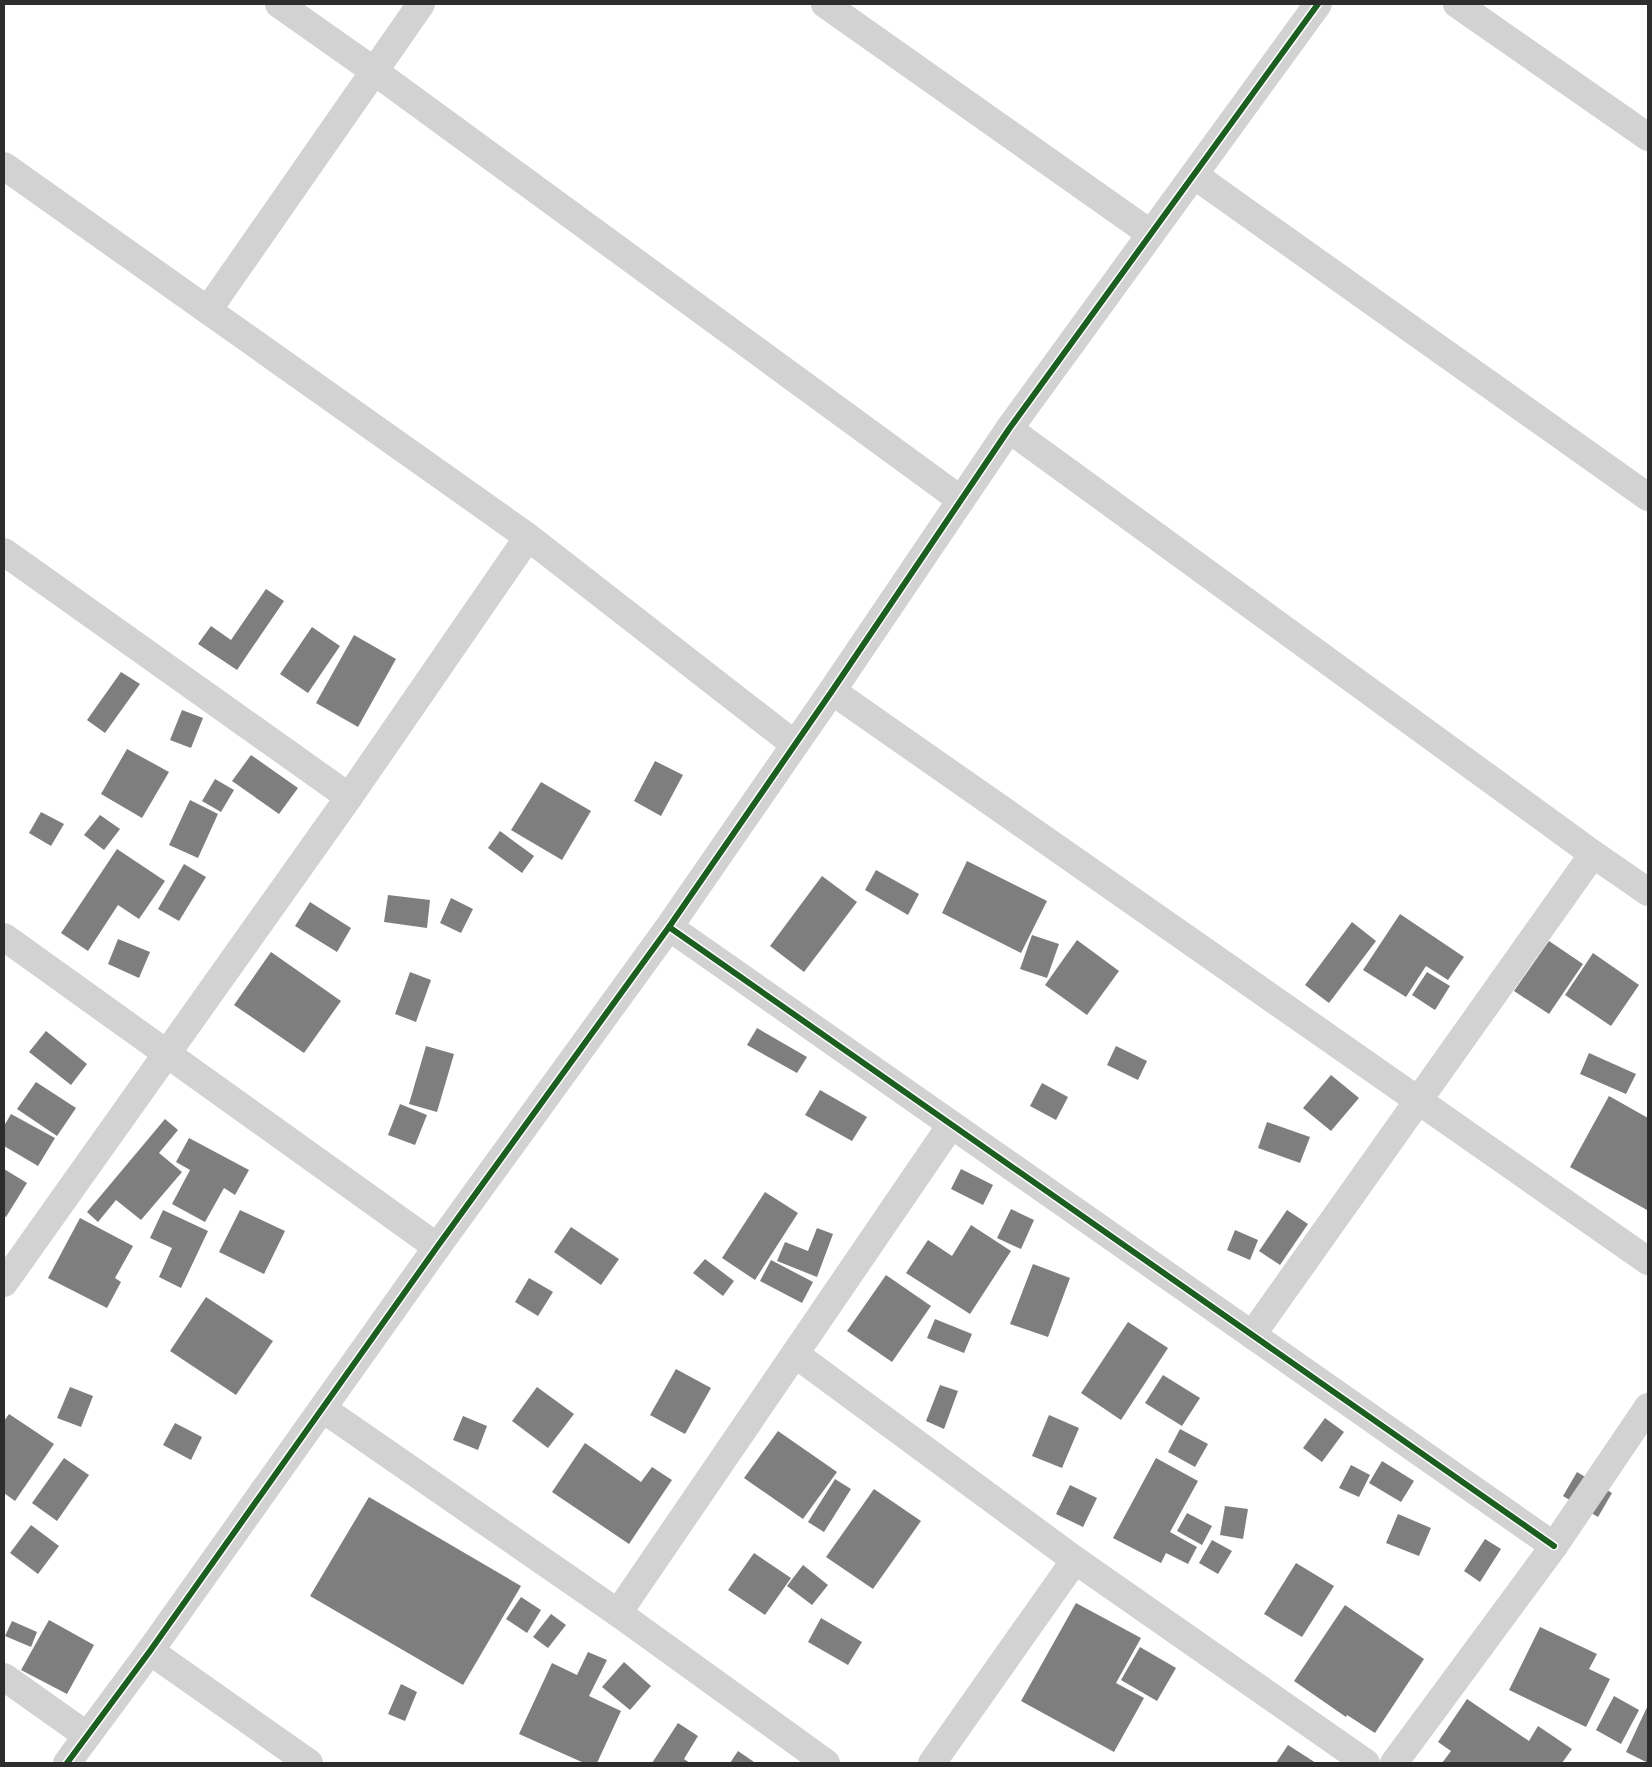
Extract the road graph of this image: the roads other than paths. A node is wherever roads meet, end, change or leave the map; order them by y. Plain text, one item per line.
1 (279, 4) edge
2 (421, 4) edge
3 (825, 4) edge
4 (1318, 4) edge
5 (1458, 4) edge
6 (374, 71) junction
7 (1648, 137) edge
8 (4, 166) edge
9 (1194, 176) junction
10 (1150, 234) junction
11 (208, 310) junction
12 (1009, 429) junction
13 (1648, 497) edge
14 (961, 500) junction
15 (528, 537) junction
16 (4, 552) edge
17 (832, 691) junction
18 (794, 744) junction
19 (349, 797) junction
20 (1593, 854) junction
21 (1648, 892) edge
22 (669, 926) junction
23 (4, 937) edge
24 (167, 1053) junction
25 (1419, 1100) junction
26 (951, 1125) junction
27 (436, 1248) junction
28 (1648, 1261) edge
29 (4, 1283) edge
30 (1252, 1335) junction
31 (796, 1354) junction
32 (1648, 1407) edge
33 (323, 1409) junction
34 (1554, 1546) junction
35 (1075, 1560) junction
36 (618, 1613) junction
37 (150, 1651) junction
38 (4, 1677) edge
39 (86, 1736) junction
40 (67, 1763) edge
41 (309, 1763) edge
42 (826, 1763) edge
43 (932, 1763) edge
44 (1366, 1763) edge
45 (1394, 1763) edge

1 - 6 street
2 - 6 street
3 - 10 street
4 - 9 street
5 - 7 street
6 - 11 street
6 - 14 street
8 - 11 street
9 - 10 street
9 - 13 street
10 - 12 street
11 - 15 street
12 - 14 street
12 - 20 street
14 - 17 street
15 - 18 street
15 - 19 street
16 - 19 street
17 - 18 street
17 - 25 street
18 - 22 street
19 - 24 street
20 - 21 street
20 - 25 street
22 - 26 street
22 - 27 street
23 - 24 street
24 - 27 street
24 - 29 street
25 - 28 street
25 - 30 street
26 - 30 street
26 - 31 street
27 - 33 street
30 - 34 street
31 - 35 street
31 - 36 street
32 - 34 street
33 - 36 street
33 - 37 street
34 - 45 street
35 - 43 street
35 - 44 street
36 - 42 street
37 - 39 street
37 - 41 street
38 - 39 street
39 - 40 street

